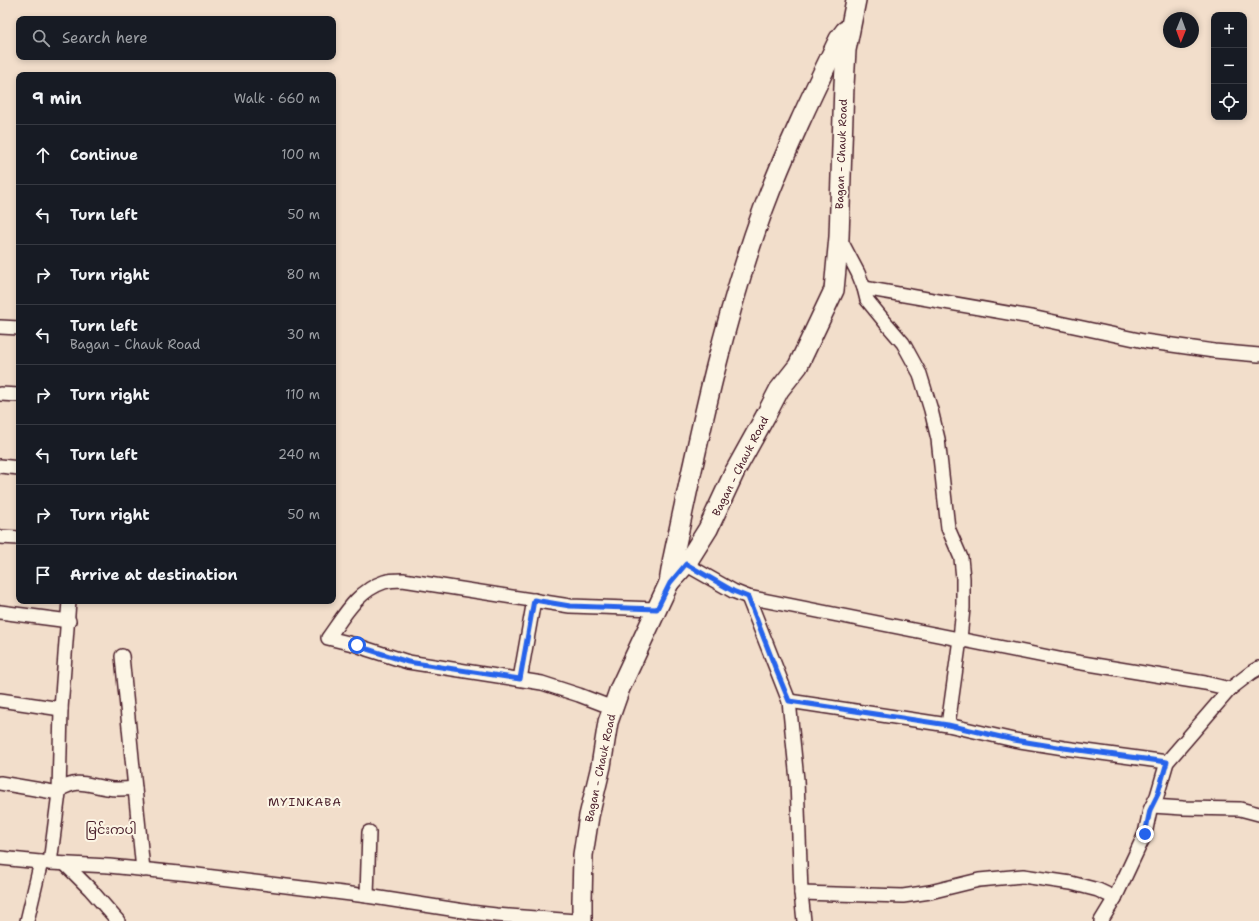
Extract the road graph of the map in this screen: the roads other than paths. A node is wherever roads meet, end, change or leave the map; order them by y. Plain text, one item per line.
1 (856, 0) edge
2 (852, 20) junction
3 (839, 237) junction
4 (864, 288) junction
5 (0, 327) edge
6 (16, 328) edge
7 (1259, 355) edge
8 (0, 394) edge
9 (16, 395) edge
10 (0, 466) edge
11 (16, 468) edge
12 (0, 537) edge
13 (16, 538) edge
14 (679, 561) junction
15 (748, 597) junction
16 (534, 600) junction
17 (69, 604) edge
18 (657, 609) junction
19 (0, 612) edge
20 (69, 621) junction
21 (960, 639) junction
22 (122, 656) dead end
23 (1259, 668) edge
24 (520, 679) junction
25 (1230, 690) junction
26 (0, 700) edge
27 (789, 701) junction
28 (613, 708) junction
29 (61, 709) junction
30 (948, 725) junction
31 (1167, 762) junction
32 (0, 783) edge
33 (135, 788) junction
34 (59, 791) junction
35 (1152, 806) junction
36 (1259, 814) edge
37 (369, 832) dead end
38 (0, 858) edge
39 (45, 863) junction
40 (64, 864) junction
41 (142, 870) junction
42 (801, 893) junction
43 (367, 896) junction
44 (1114, 898) junction
45 (27, 921) edge
46 (118, 921) edge
47 (576, 921) edge
48 (582, 921) edge
49 (804, 921) edge
50 (1101, 921) edge

1 - 2 main road, Bagan - Chauk Road
2 - 3 main road, Bagan - Chauk Road
2 - 14 main road, Bagan - Chauk Road
3 - 4 street
3 - 14 main road, Bagan - Chauk Road
4 - 7 street
4 - 21 street
5 - 6 street
8 - 9 street
10 - 11 street
12 - 13 street
14 - 15 street
14 - 18 main road, Bagan - Chauk Road
15 - 21 street
15 - 27 street
16 - 18 street
16 - 24 street
16 - 24 street
17 - 20 street
18 - 28 main road, Bagan - Chauk Road
19 - 20 street
20 - 29 street
21 - 25 street
21 - 30 street
22 - 33 street
23 - 25 street
24 - 28 street
25 - 31 street
26 - 29 street
27 - 30 street
27 - 42 street
28 - 48 main road, Bagan - Chauk Road
29 - 34 street
30 - 31 street
31 - 35 street
32 - 34 street
33 - 34 street
33 - 41 street
34 - 39 street
35 - 36 street
35 - 44 street
37 - 43 street
38 - 39 street
39 - 40 street
39 - 45 street
40 - 41 street
40 - 46 street
41 - 43 street
42 - 44 street
42 - 49 street
43 - 47 street
44 - 50 street

